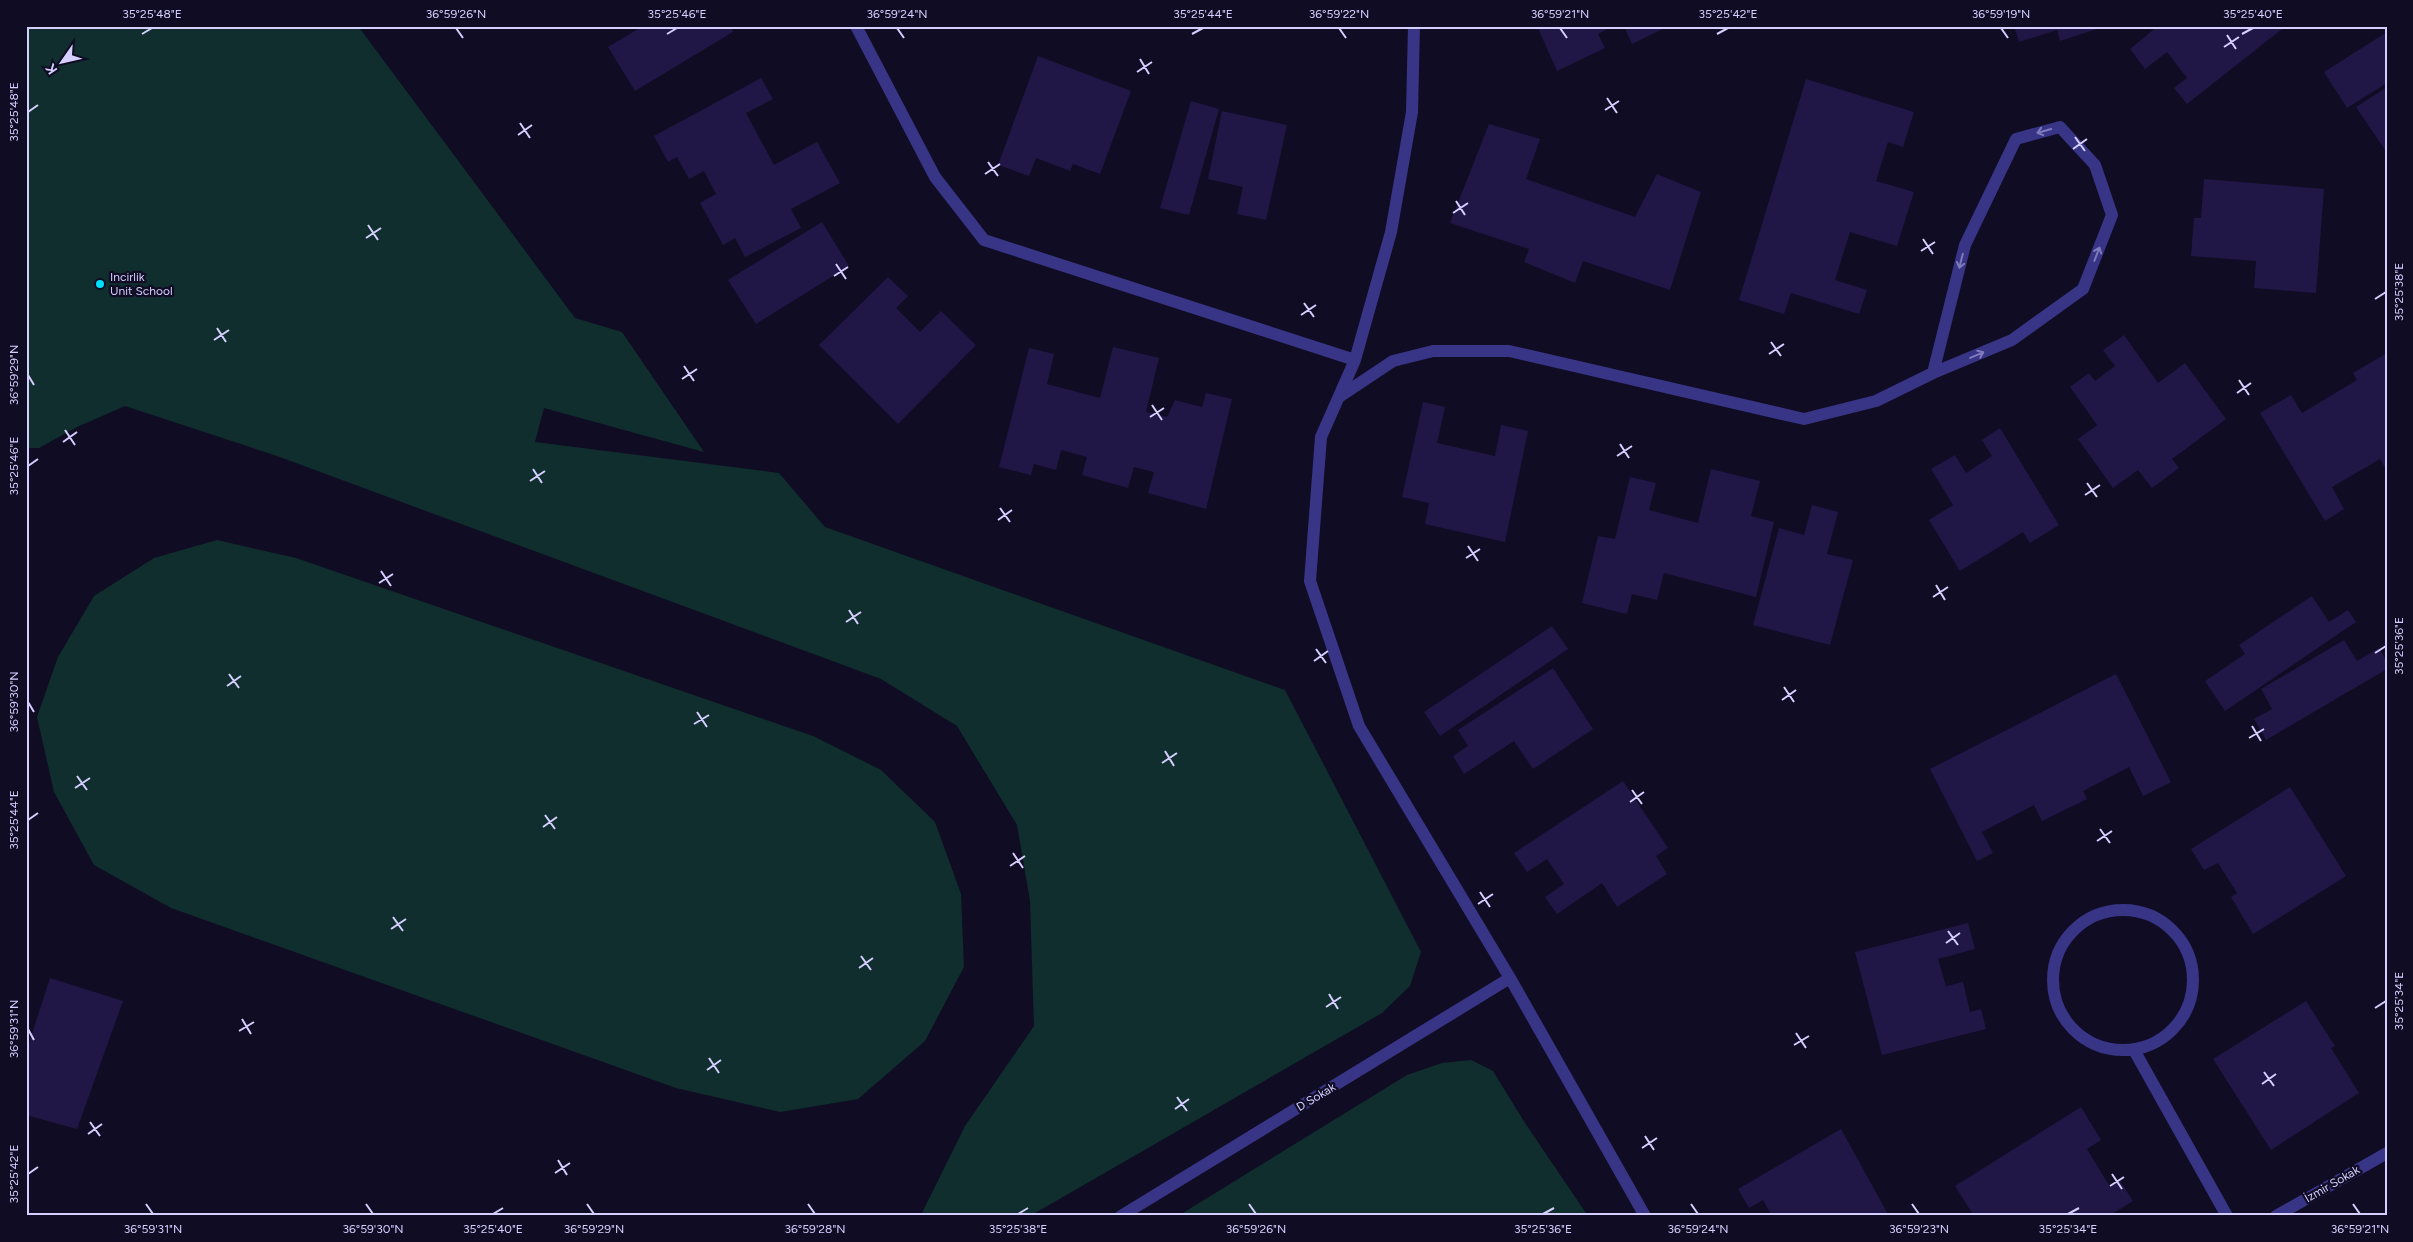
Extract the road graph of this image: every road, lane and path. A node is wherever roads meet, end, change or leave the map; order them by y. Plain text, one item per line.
1 (856, 26) edge
2 (1414, 26) edge
3 (1355, 360) junction
4 (1932, 374) junction
5 (1339, 397) junction
6 (1510, 978) junction
7 (2134, 1050) junction
8 (2387, 1153) edge
9 (1121, 1216) edge
10 (1645, 1216) edge
11 (2227, 1216) edge
12 (2276, 1216) edge

1 - 3 lane
2 - 3 lane
3 - 5 lane
4 -> 4 lane
4 - 5 lane
5 - 6 lane
6 - 9 lane, D Sokak
6 - 10 lane
7 - 7 lane
7 - 11 lane
8 - 12 lane, İzmir Sokak

